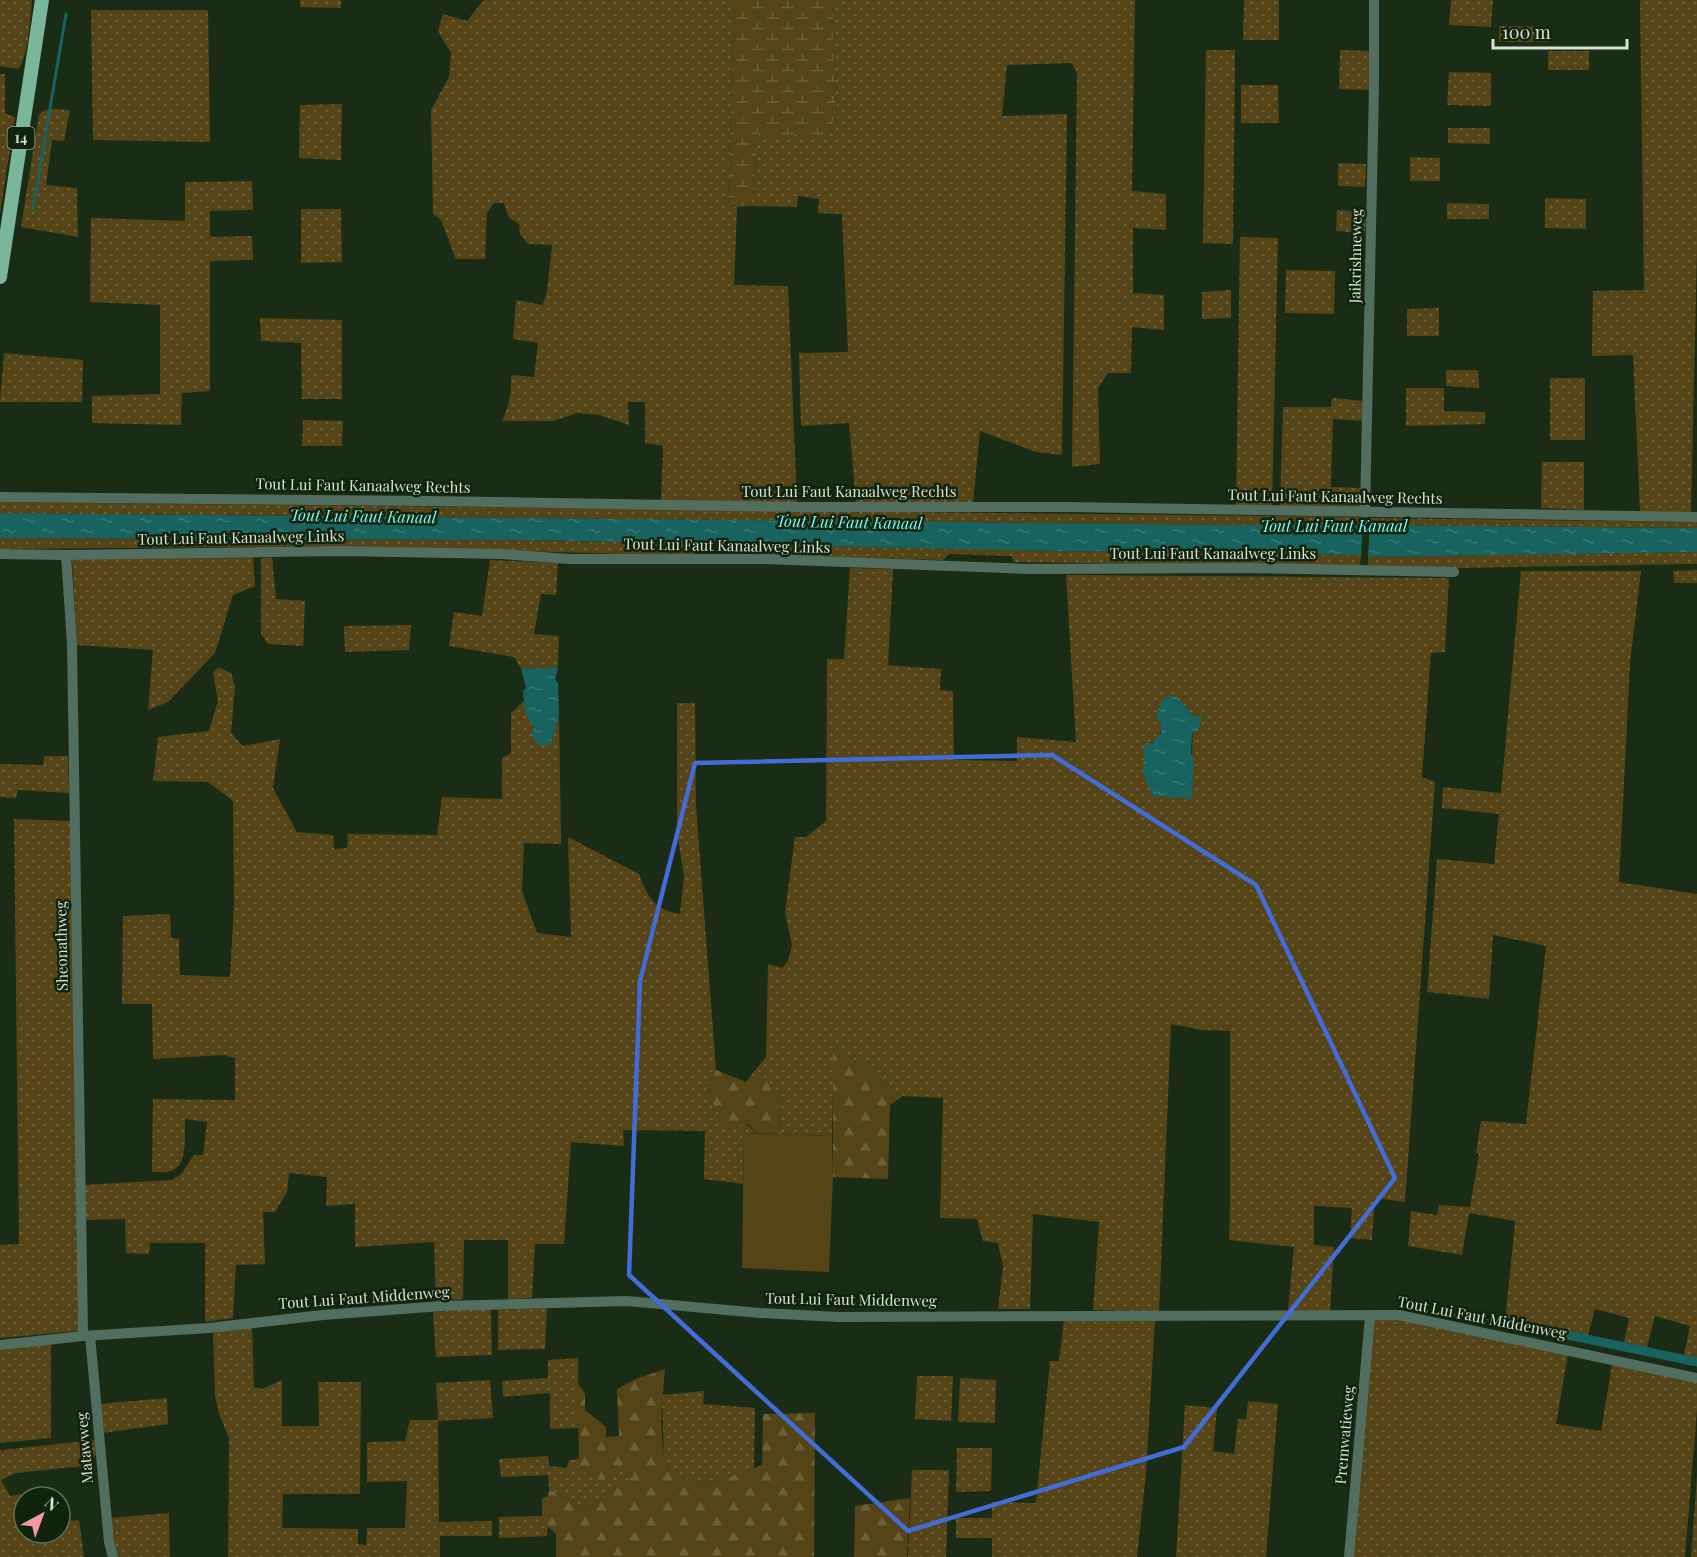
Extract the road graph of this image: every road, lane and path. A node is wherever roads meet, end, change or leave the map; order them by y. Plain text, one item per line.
1 (42, 0) edge
2 (1374, 0) edge
3 (0, 277) edge
4 (0, 497) edge
5 (1365, 513) junction
6 (1697, 517) edge
7 (0, 554) edge
8 (66, 555) junction
9 (1454, 572) dead end
10 (1370, 1316) junction
11 (87, 1336) junction
12 (0, 1345) edge
13 (1697, 1378) edge
14 (113, 1557) edge
15 (1349, 1557) edge

1 - 3 main road, 14
2 - 5 street, Jaikrishneweg
4 - 5 street, Tout Lui Faut Kanaalweg Rechts
5 - 6 street, Tout Lui Faut Kanaalweg Rechts
7 - 8 street, Tout Lui Faut Kanaalweg Links
8 - 9 street, Tout Lui Faut Kanaalweg Links
8 - 11 street, Sheonathweg
10 - 11 street, Tout Lui Faut Middenweg
10 - 13 street, Tout Lui Faut Middenweg
10 - 15 street, Premwatieweg
11 - 12 street, Tout Lui Faut Middenweg
11 - 14 street, Matawweg

